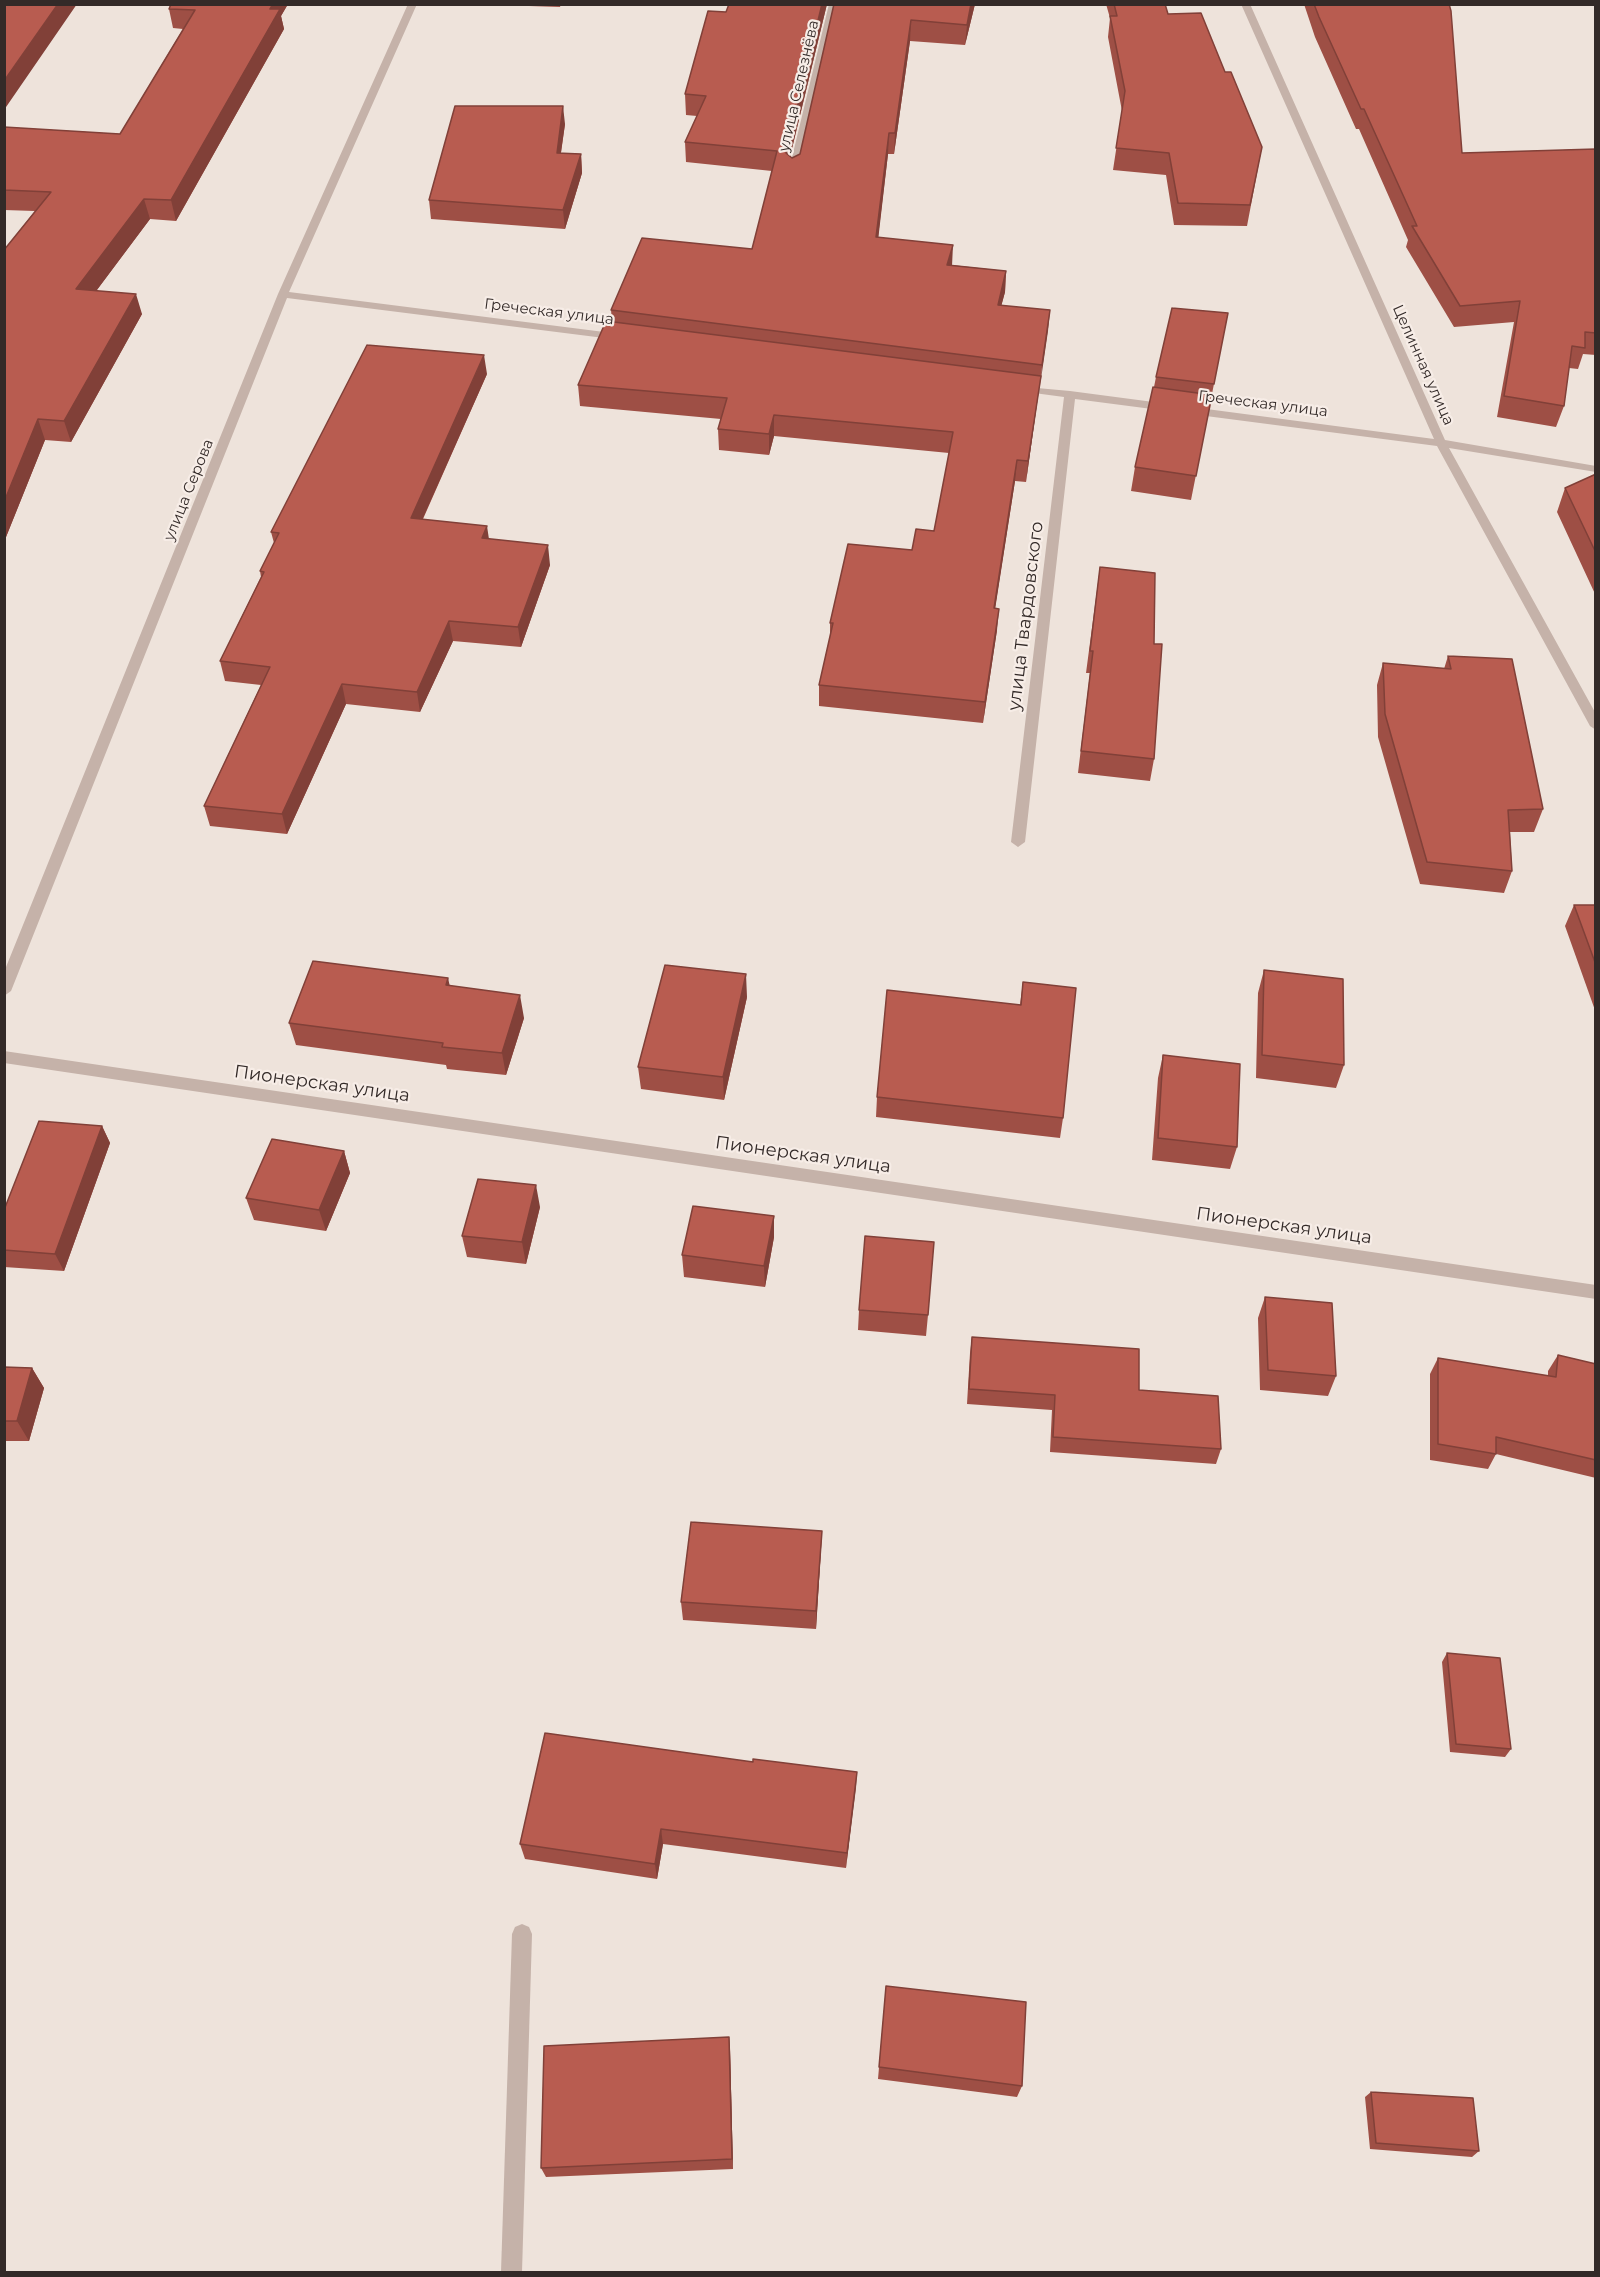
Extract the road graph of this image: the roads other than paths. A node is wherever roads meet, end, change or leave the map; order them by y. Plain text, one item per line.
1 (413, 4) edge
2 (833, 4) edge
3 (1245, 4) edge
4 (793, 174) edge
5 (283, 294) junction
6 (635, 339) edge
7 (1011, 387) edge
8 (1070, 394) junction
9 (1442, 443) junction
10 (1596, 469) edge
11 (1596, 726) edge
12 (1018, 842) dead end
13 (4, 991) edge
14 (4, 1057) edge
15 (1596, 1292) edge
16 (522, 1934) dead end
17 (511, 2272) edge

1 - 5 street, улица Серова
2 - 4 street, улица Селезнёва
3 - 9 street, Целинная улица
5 - 6 street, Греческая улица
5 - 13 street, улица Серова
7 - 8 street, Греческая улица
8 - 9 street, Греческая улица
8 - 12 street, улица Твардовского
9 - 10 street, Греческая улица
9 - 11 street, Целинная улица
14 - 15 street, Пионерская улица
16 - 17 street

